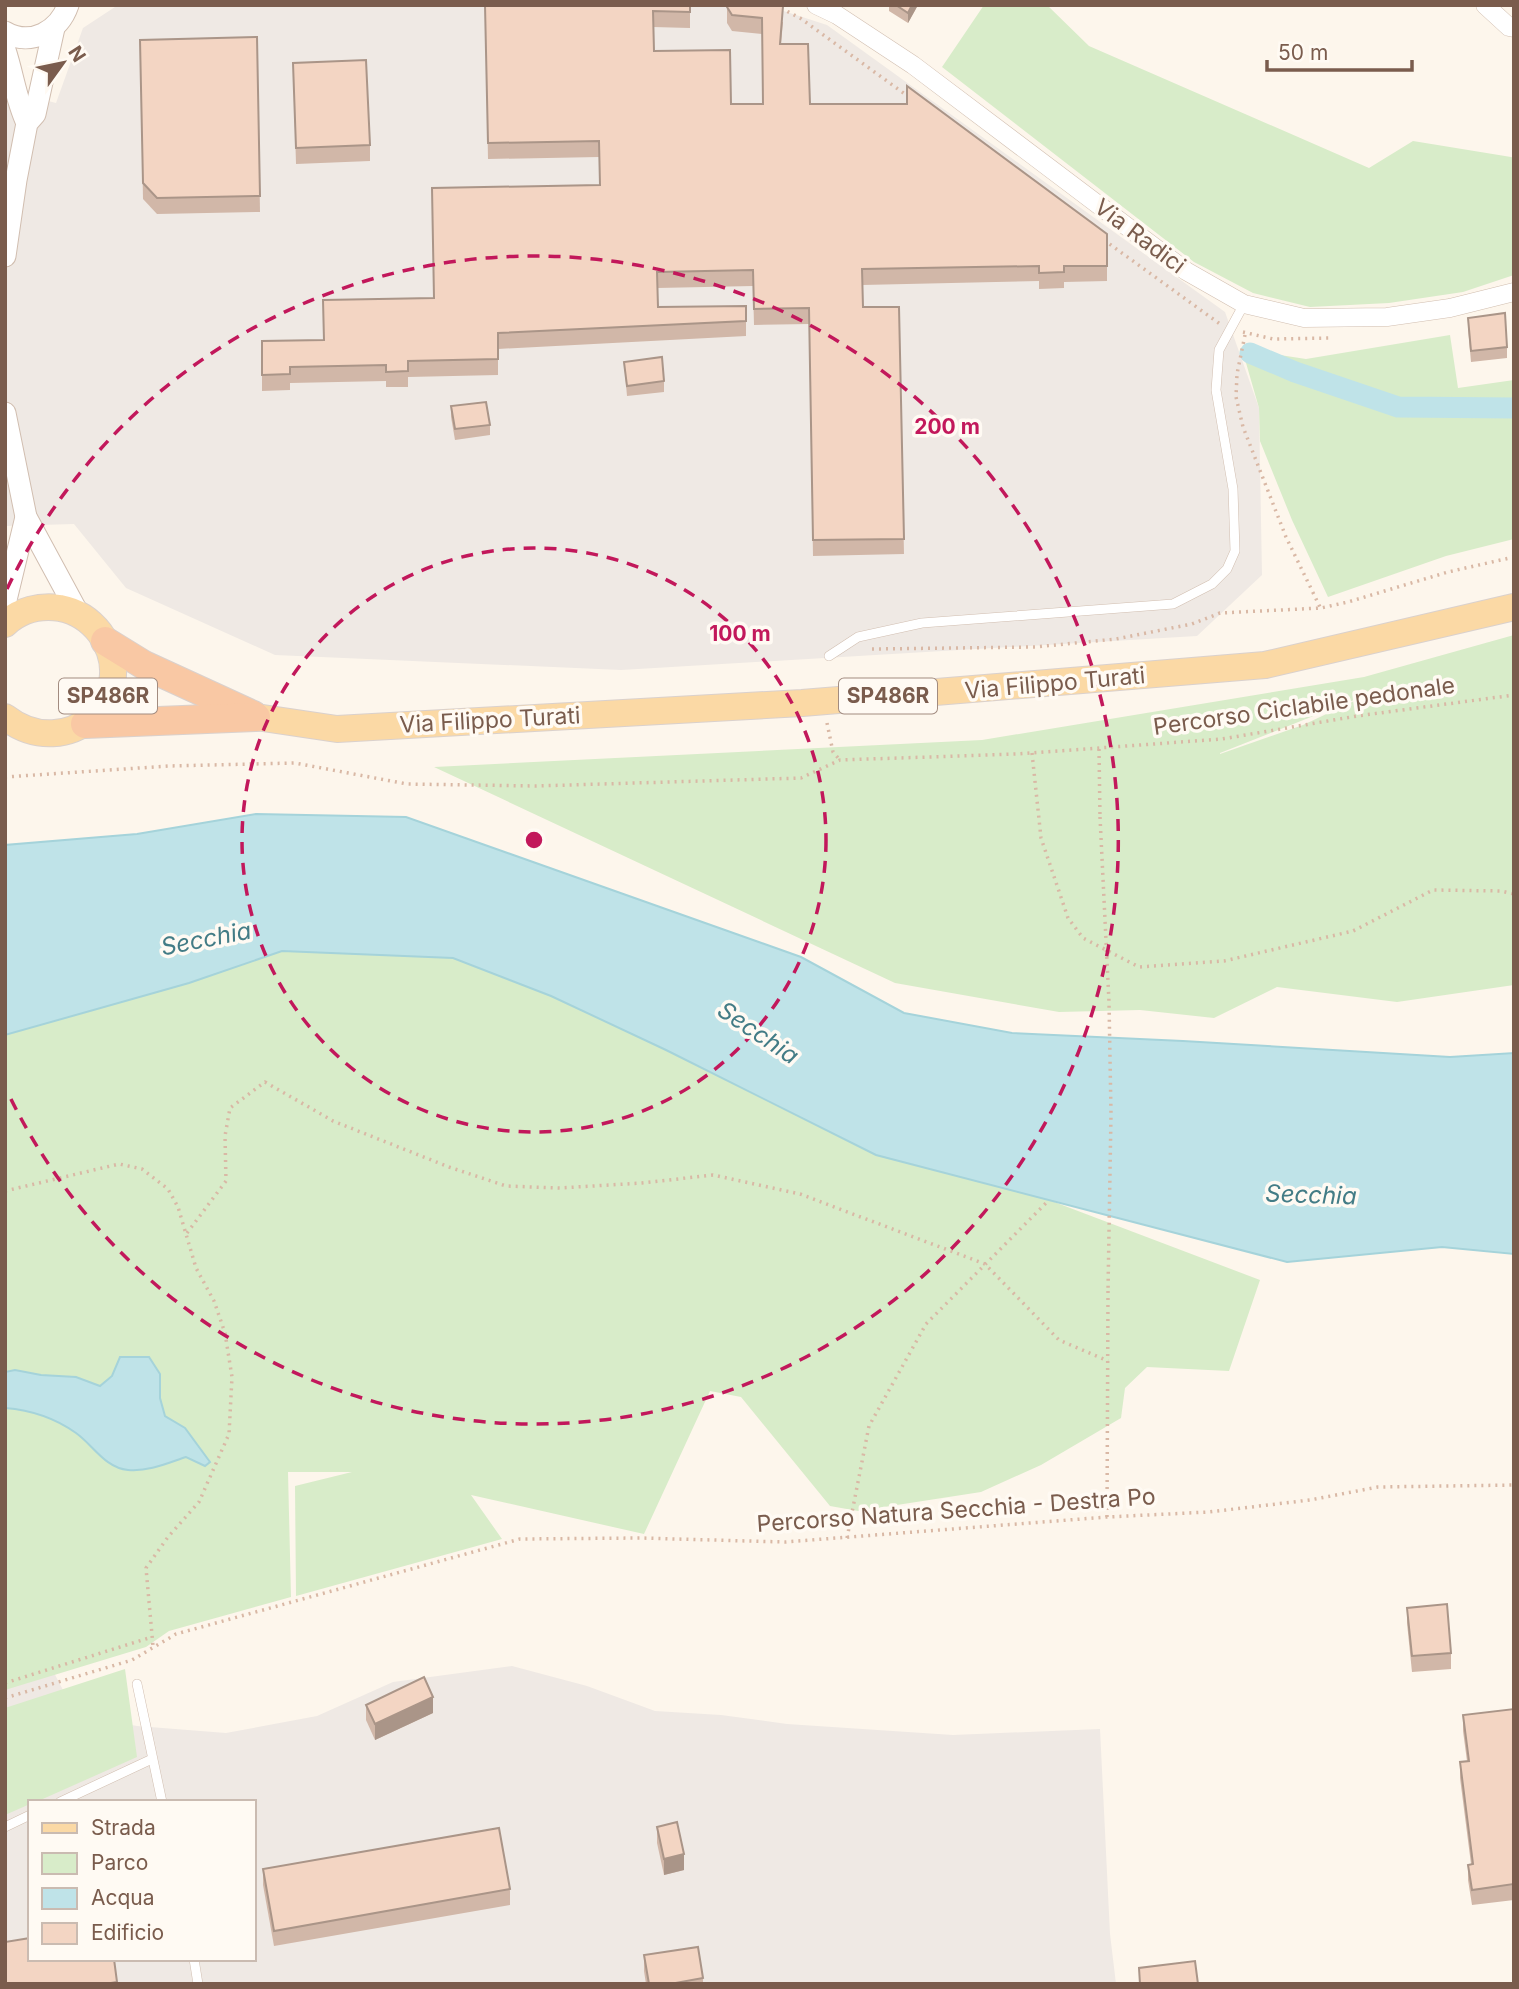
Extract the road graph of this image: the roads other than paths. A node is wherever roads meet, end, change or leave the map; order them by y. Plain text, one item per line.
1 (816, 5) edge
2 (1485, 5) edge
3 (64, 13) edge
4 (1514, 28) edge
5 (5, 32) edge
6 (5, 50) edge
7 (27, 123) junction
8 (5, 256) edge
9 (1514, 292) edge
10 (1244, 304) junction
11 (5, 412) edge
12 (26, 517) junction
13 (5, 604) edge
14 (1514, 607) edge
15 (79, 615) junction
16 (5, 624) edge
17 (106, 641) junction
18 (829, 656) road end
19 (256, 717) junction
20 (10, 723) edge
21 (85, 724) junction
22 (137, 1684) dead end
23 (152, 1759) junction
24 (64, 1800) edge
25 (161, 1800) edge
26 (28, 1816) edge
27 (5, 1827) edge
28 (194, 1961) edge
29 (198, 1984) edge

1 - 10 street, Via Radici
2 - 4 street
3 - 5 street
3 - 7 street
6 - 7 street
7 - 8 street
9 - 10 street, Via Radici
10 - 18 lane
11 - 12 street
12 - 13 street
12 - 15 street
14 - 19 main road, Via Filippo Turati / SP486R
15 - 16 main road
15 - 17 main road, SP486R
17 - 19 highway, SP486R
17 - 21 main road, SP486R
19 - 21 highway, SP486R
20 - 21 main road, SP486R
22 - 23 lane
23 - 24 lane
23 - 25 lane
26 - 27 lane
28 - 29 lane

